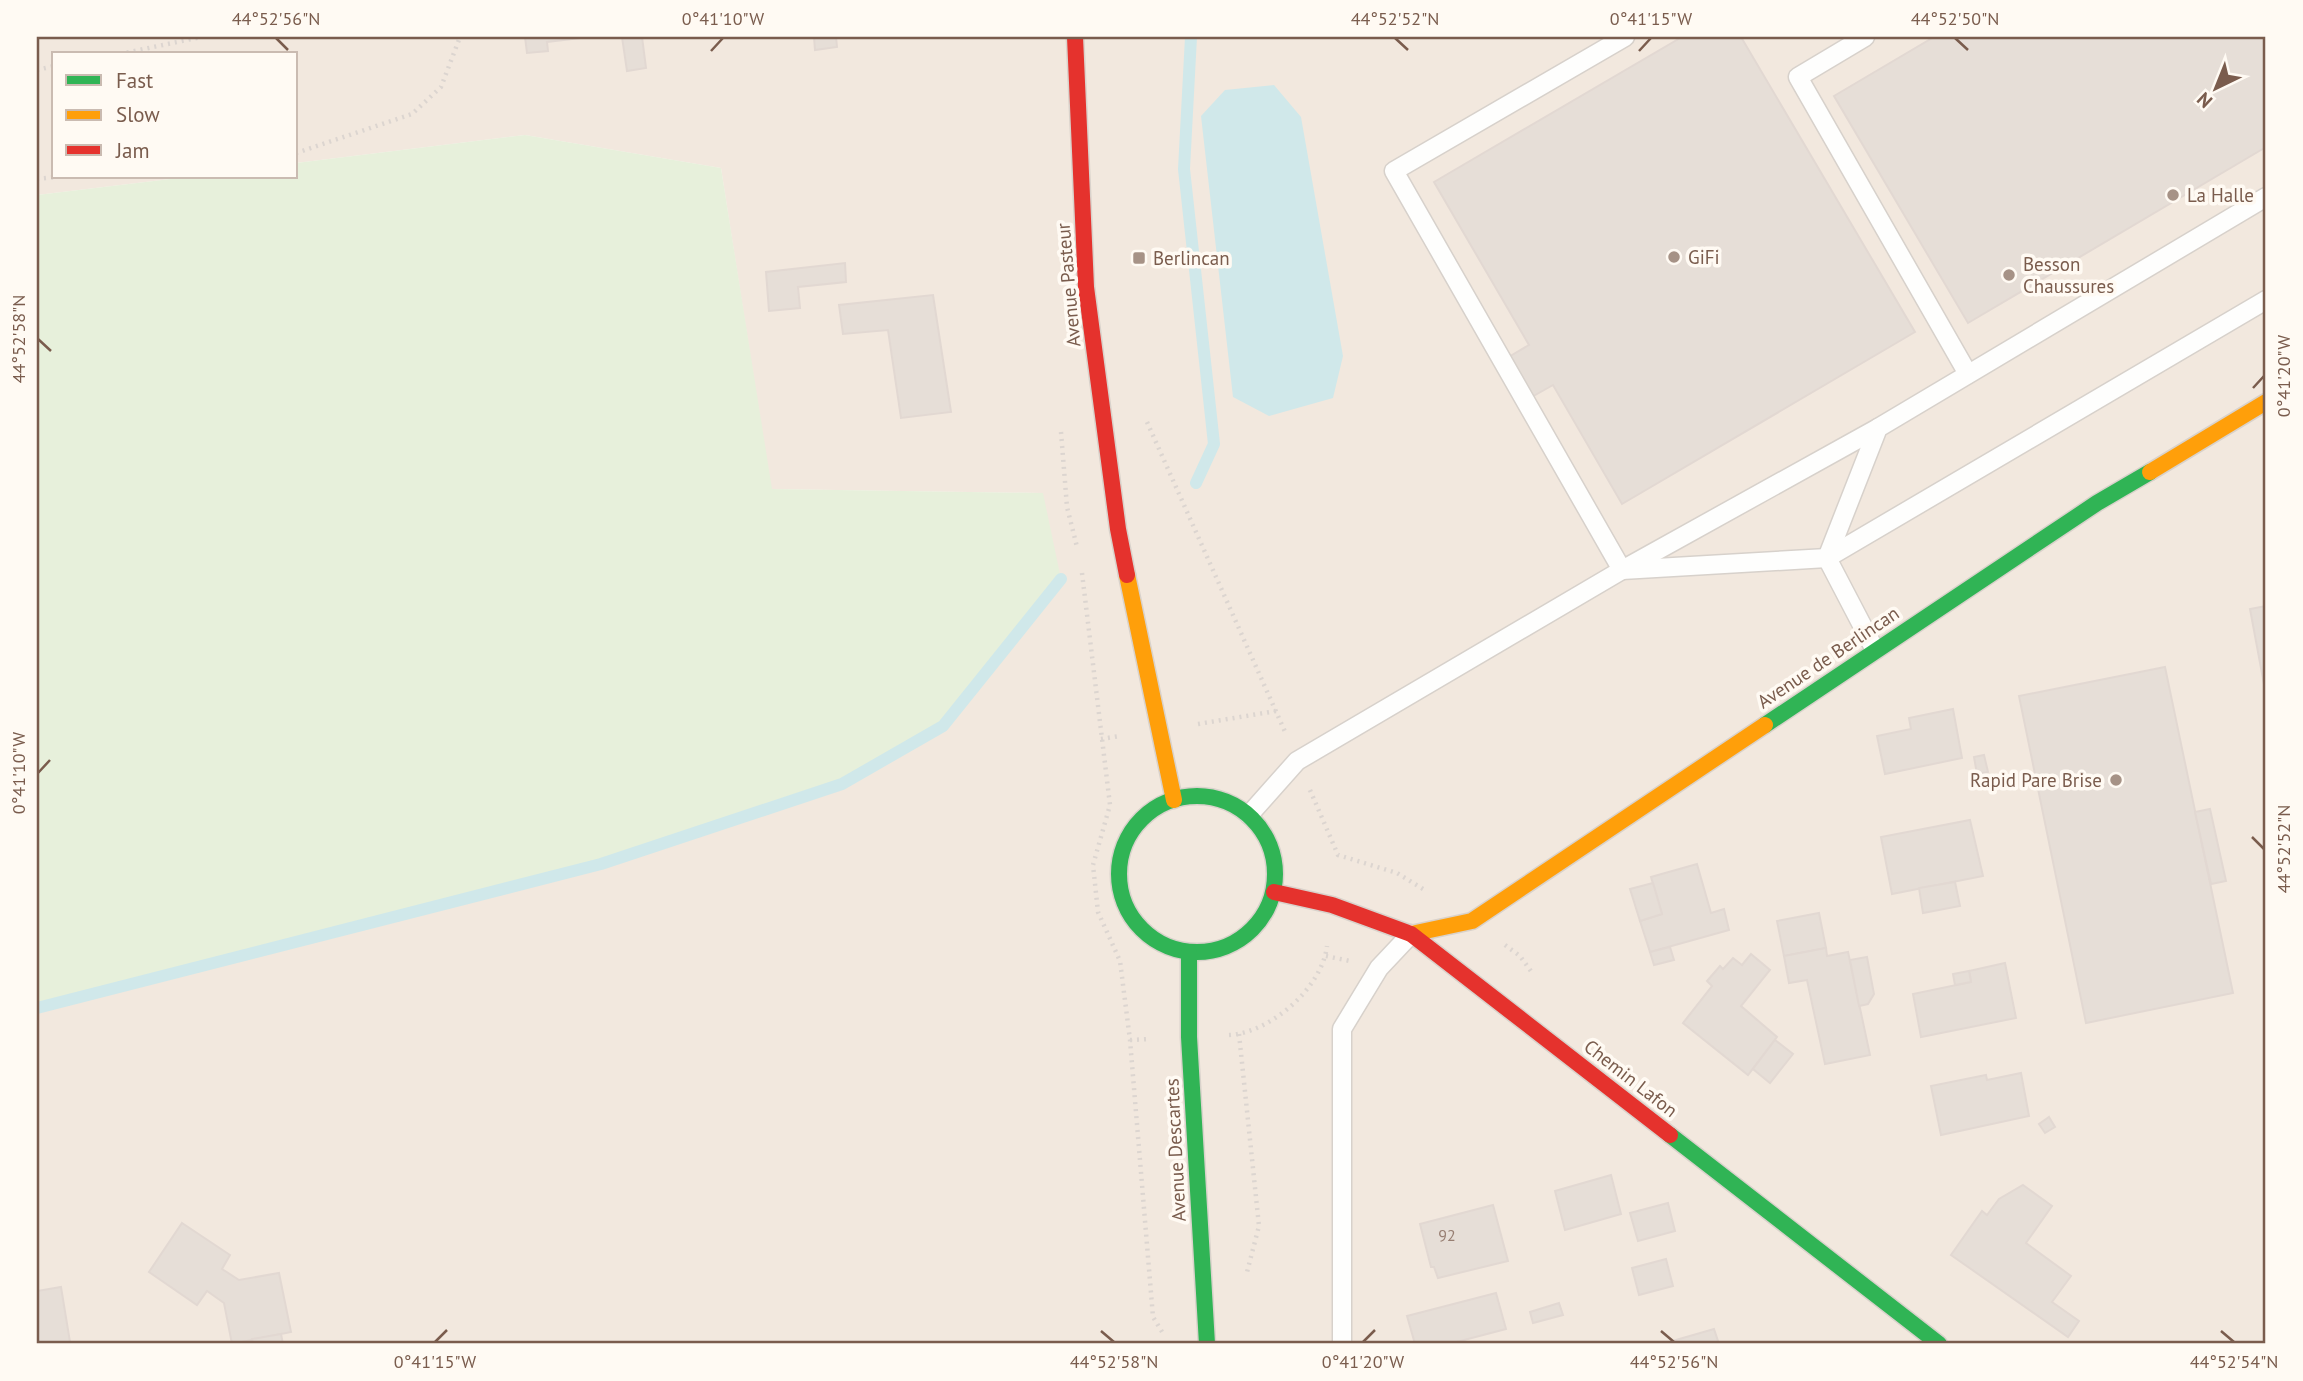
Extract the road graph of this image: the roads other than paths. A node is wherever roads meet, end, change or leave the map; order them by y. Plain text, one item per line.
1 (1075, 37) edge
2 (1625, 37) edge
3 (1865, 37) edge
4 (2266, 197) edge
5 (2266, 300) edge
6 (1968, 374) junction
7 (2266, 402) edge
8 (1878, 428) junction
9 (1827, 558) junction
10 (1622, 570) junction
11 (1875, 650) junction
12 (1174, 800) junction
13 (1249, 816) junction
14 (1273, 892) junction
15 (1411, 934) junction
16 (1189, 952) junction
17 (1207, 1344) edge
18 (1342, 1344) edge
19 (1939, 1344) edge

1 - 12 street, Avenue Pasteur
2 - 10 lane
3 - 6 lane
4 - 6 lane
5 - 9 lane
6 - 8 lane
7 - 11 street, Avenue de Berlincan
8 - 9 lane
8 - 10 lane
9 - 10 lane
9 - 11 lane
10 - 13 lane
11 - 15 street, Avenue de Berlincan
12 - 13 street
12 - 16 street
13 - 14 street
14 - 15 street, Chemin Lafon
14 - 16 street
15 - 18 lane
15 - 19 street, Chemin Lafon
16 - 17 street, Avenue Descartes

